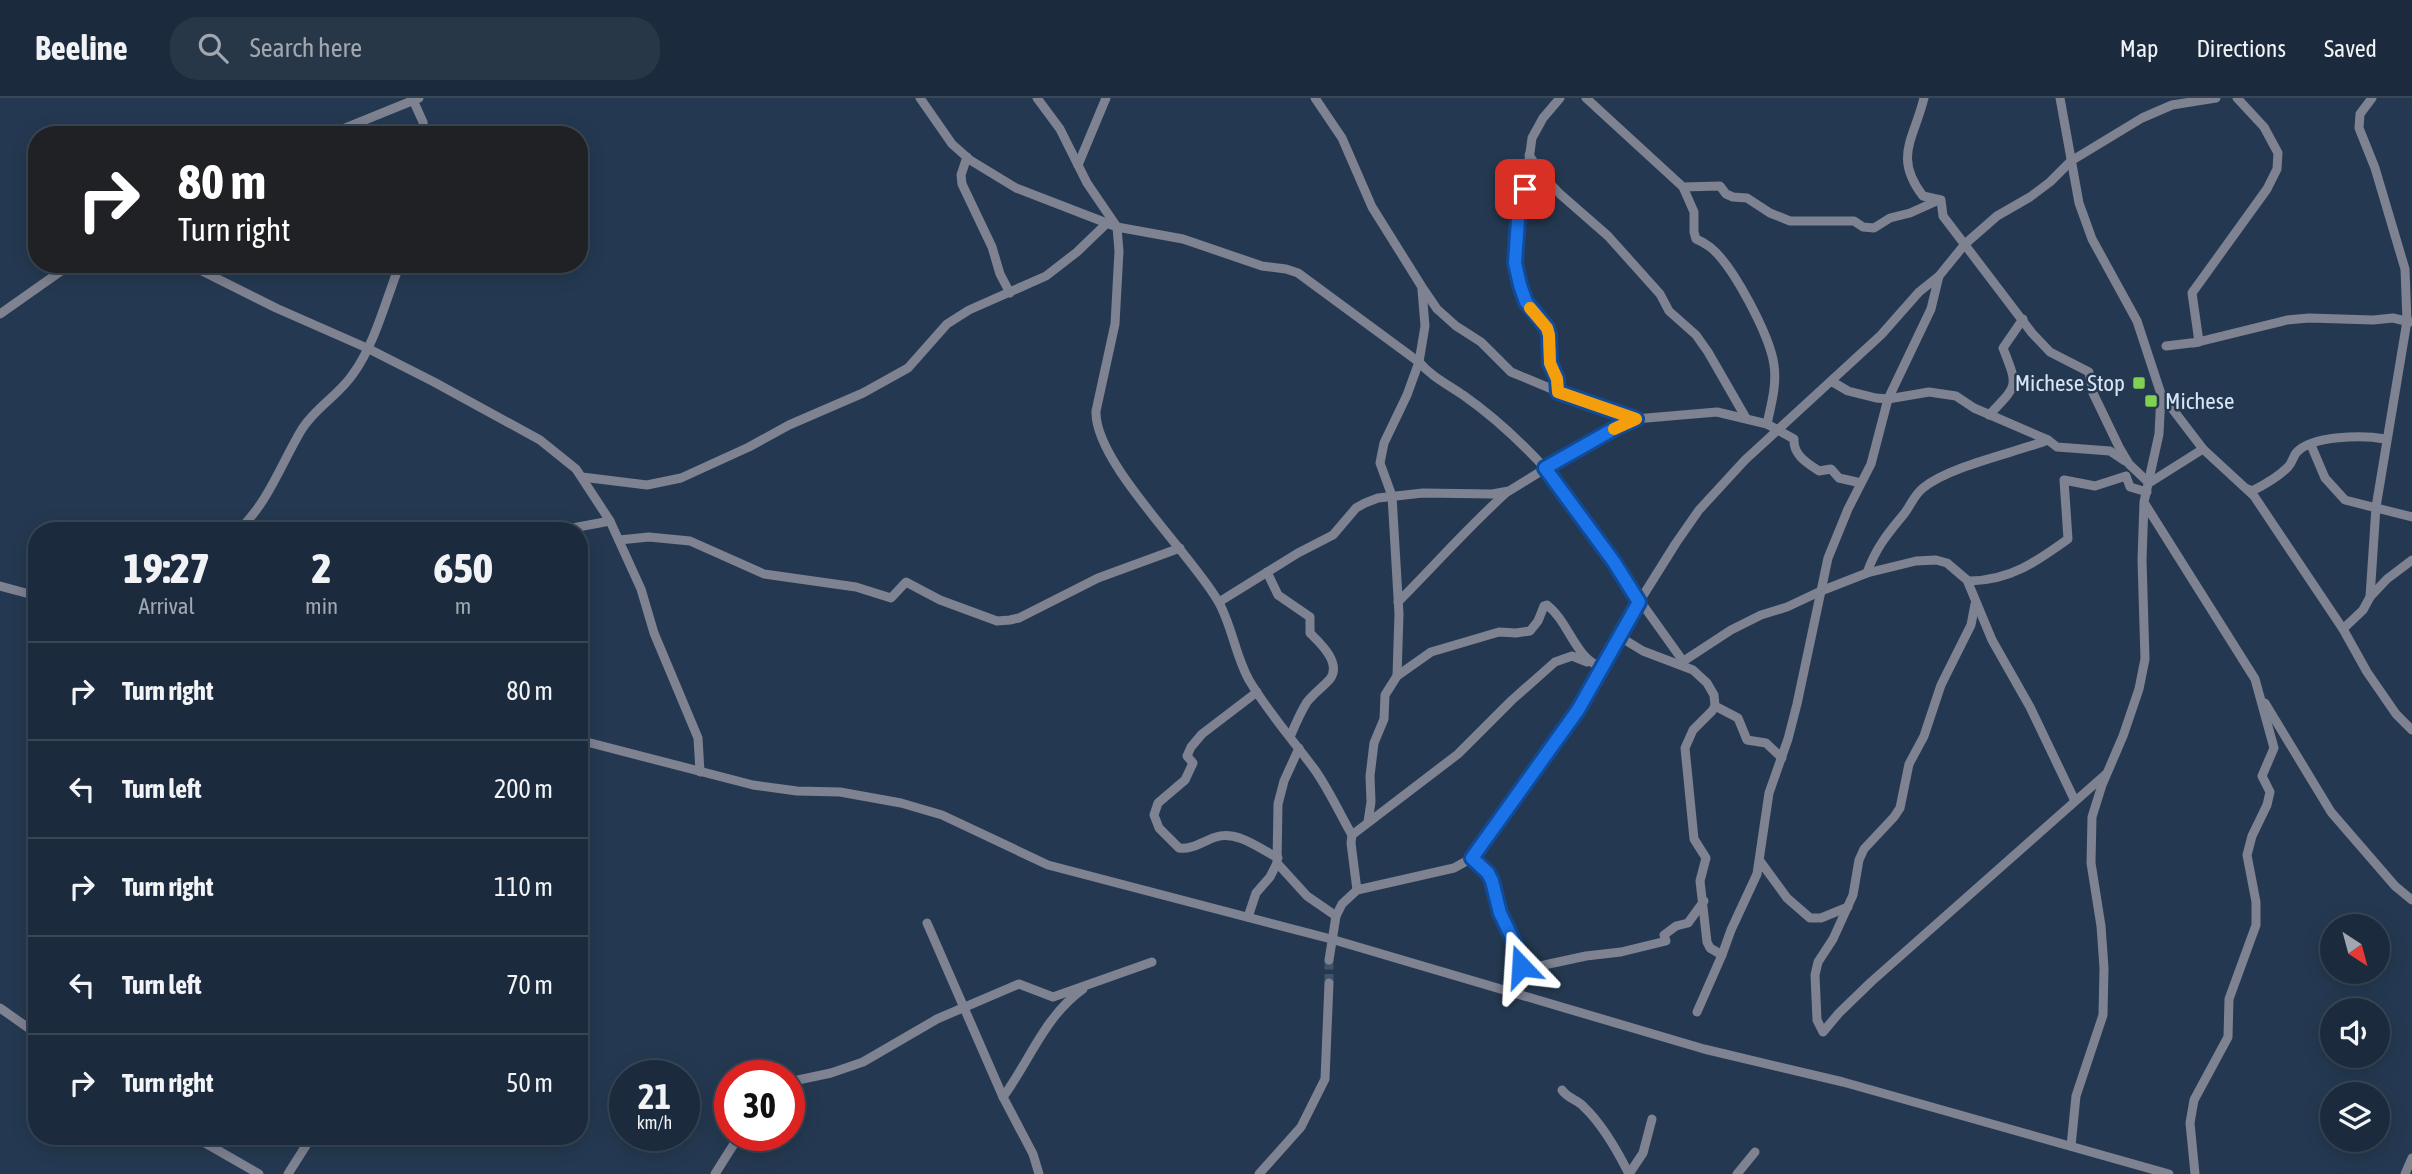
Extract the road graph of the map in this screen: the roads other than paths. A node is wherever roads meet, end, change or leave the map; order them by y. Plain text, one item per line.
1 (920, 98) edge
2 (1037, 98) edge
3 (1106, 98) edge
4 (1315, 98) edge
5 (1560, 98) edge
6 (1586, 98) edge
7 (1924, 98) edge
8 (2060, 98) edge
9 (2216, 98) edge
10 (2237, 98) edge
11 (2372, 98) edge
12 (415, 99) edge
13 (349, 126) edge
14 (424, 126) edge
15 (1529, 155) junction
16 (967, 157) junction
17 (2071, 161) junction
18 (1078, 165) junction
19 (1683, 187) junction
20 (1941, 200) junction
21 (1106, 224) junction
22 (1117, 228) junction
23 (1965, 244) junction
24 (58, 273) edge
25 (206, 273) edge
26 (396, 273) edge
27 (1939, 276) junction
28 (1422, 287) junction
29 (1010, 293) junction
30 (0, 314) edge
31 (2024, 320) junction
32 (2410, 322) edge
33 (2199, 342) junction
34 (2146, 344) junction
35 (367, 348) junction
36 (1419, 362) junction
37 (1831, 381) junction
38 (1558, 392) junction
39 (2161, 394) junction
40 (1888, 399) junction
41 (1989, 415) junction
42 (1746, 418) junction
43 (1636, 419) junction
44 (1767, 424) junction
45 (1776, 429) junction
46 (2385, 439) junction
47 (2048, 440) junction
48 (2311, 445) junction
49 (2203, 449) junction
50 (2129, 464) junction
51 (1545, 468) junction
52 (582, 477) junction
53 (2238, 482) junction
54 (1861, 483) junction
55 (2148, 487) junction
56 (1509, 491) junction
57 (1392, 496) junction
58 (2144, 502) junction
59 (2376, 507) junction
60 (2412, 517) edge
61 (245, 522) edge
62 (610, 522) junction
63 (588, 526) edge
64 (620, 540) junction
65 (1180, 548) junction
66 (2412, 560) edge
67 (1267, 572) junction
68 (1867, 573) junction
69 (1970, 581) dead end
70 (0, 586) edge
71 (1821, 591) junction
72 (28, 594) edge
73 (2370, 597) junction
74 (1219, 602) junction
75 (1398, 602) junction
76 (1639, 602) junction
77 (1975, 604) junction
78 (2343, 629) junction
79 (1620, 637) junction
80 (1589, 663) junction
81 (1681, 663) junction
82 (1601, 667) junction
83 (1397, 676) junction
84 (2258, 691) junction
85 (1257, 692) junction
86 (1715, 706) junction
87 (2412, 730) edge
88 (1290, 737) junction
89 (588, 742) edge
90 (1299, 748) junction
91 (1782, 758) junction
92 (700, 772) junction
93 (2106, 774) junction
94 (2075, 801) junction
95 (1368, 822) junction
96 (1352, 835) junction
97 (1472, 858) junction
98 (1278, 861) junction
99 (1760, 861) junction
100 (1357, 890) junction
101 (2412, 900) edge
102 (1704, 901) junction
103 (1848, 906) junction
104 (1336, 916) junction
105 (1248, 918) junction
106 (927, 923) dead end
107 (1331, 939) junction
108 (1722, 955) junction
109 (1329, 960) tunnel mouth
110 (1152, 962) dead end
111 (1521, 970) junction
112 (1094, 983) junction
113 (1329, 983) tunnel mouth
114 (1515, 992) junction
115 (0, 1008) edge
116 (965, 1008) junction
117 (1697, 1012) dead end
118 (28, 1028) edge
119 (805, 1079) edge
120 (1562, 1090) dead end
121 (1003, 1097) junction
122 (1652, 1119) dead end
123 (209, 1145) edge
124 (306, 1145) edge
125 (2071, 1146) junction
126 (730, 1151) edge
127 (1755, 1152) dead end
128 (2412, 1158) edge
129 (259, 1174) edge
130 (288, 1174) edge
131 (715, 1174) edge
132 (1039, 1174) edge
133 (1259, 1174) edge
134 (1629, 1174) edge
135 (1737, 1174) edge
136 (2169, 1174) edge
137 (2195, 1174) edge
138 (2405, 1174) edge

1 - 16 street
2 - 18 street
3 - 18 street
4 - 28 street
5 - 15 street
6 - 19 street
7 - 20 street
8 - 17 street
9 - 17 street
10 - 33 street
11 - 32 street
12 - 13 street
12 - 14 street
15 - 38 street
15 - 42 street
16 - 21 street
16 - 29 street
17 - 23 street
17 - 34 street
18 - 22 street
19 - 20 street
19 - 44 street
20 - 23 street
21 - 22 street
21 - 29 street
22 - 36 street
22 - 65 street
23 - 27 street
23 - 31 street
24 - 30 street
25 - 35 street
26 - 35 street
27 - 37 street
27 - 40 street
28 - 36 street
28 - 38 street
29 - 52 street
31 - 41 street
31 - 50 street
32 - 33 street
32 - 46 street
33 - 34 street
34 - 39 street
35 - 52 street
35 - 61 street
36 - 51 street
36 - 57 street
37 - 40 street
37 - 45 street
38 - 43 street
39 - 49 street
39 - 55 street
40 - 41 street
40 - 54 street
41 - 47 street
42 - 43 street
42 - 44 street
43 - 51 street
44 - 45 street
45 - 54 street
45 - 76 street
46 - 48 street
46 - 59 street
47 - 50 street
47 - 68 street
48 - 53 street
48 - 59 street
49 - 53 street
49 - 55 street
50 - 55 street
51 - 56 street
51 - 76 street
52 - 62 street
53 - 78 street
54 - 71 street
55 - 58 street
55 - 69 street
56 - 57 street
56 - 75 street
57 - 67 street
57 - 75 street
58 - 84 street
58 - 93 street
59 - 60 street
59 - 73 street
62 - 63 street
62 - 64 street
64 - 65 street
64 - 92 street
65 - 74 street
66 - 73 street
67 - 74 street
67 - 88 street
68 - 71 street
68 - 77 street
70 - 72 street
71 - 81 street
71 - 91 street
73 - 78 street
74 - 85 street
75 - 83 street
76 - 79 street
76 - 81 street
77 - 94 street
77 - 103 street
78 - 87 street
79 - 81 street
79 - 82 street
80 - 82 street
80 - 83 street
80 - 95 street
81 - 86 street
82 - 97 street
83 - 95 street
84 - 101 street
84 - 137 street
85 - 88 street
85 - 98 street
86 - 91 street
86 - 102 street
88 - 90 street
89 - 92 street
90 - 96 street
90 - 98 street
91 - 99 street
92 - 105 street
93 - 94 street
93 - 125 street
94 - 103 street
95 - 96 street
96 - 100 street
97 - 100 street
97 - 111 street
98 - 104 street
98 - 105 street
99 - 103 street
99 - 108 street
100 - 104 street
102 - 108 street
102 - 111 street
104 - 107 street
105 - 107 street
106 - 116 street
107 - 109 street
107 - 114 street
108 - 117 street
110 - 112 street
111 - 114 street
112 - 116 street
112 - 121 street
113 - 133 street
114 - 125 street
115 - 118 street
116 - 119 street
116 - 121 street
120 - 134 street
121 - 132 street
122 - 134 street
123 - 129 street
124 - 130 street
125 - 136 street
126 - 131 street
127 - 135 street
128 - 138 street

